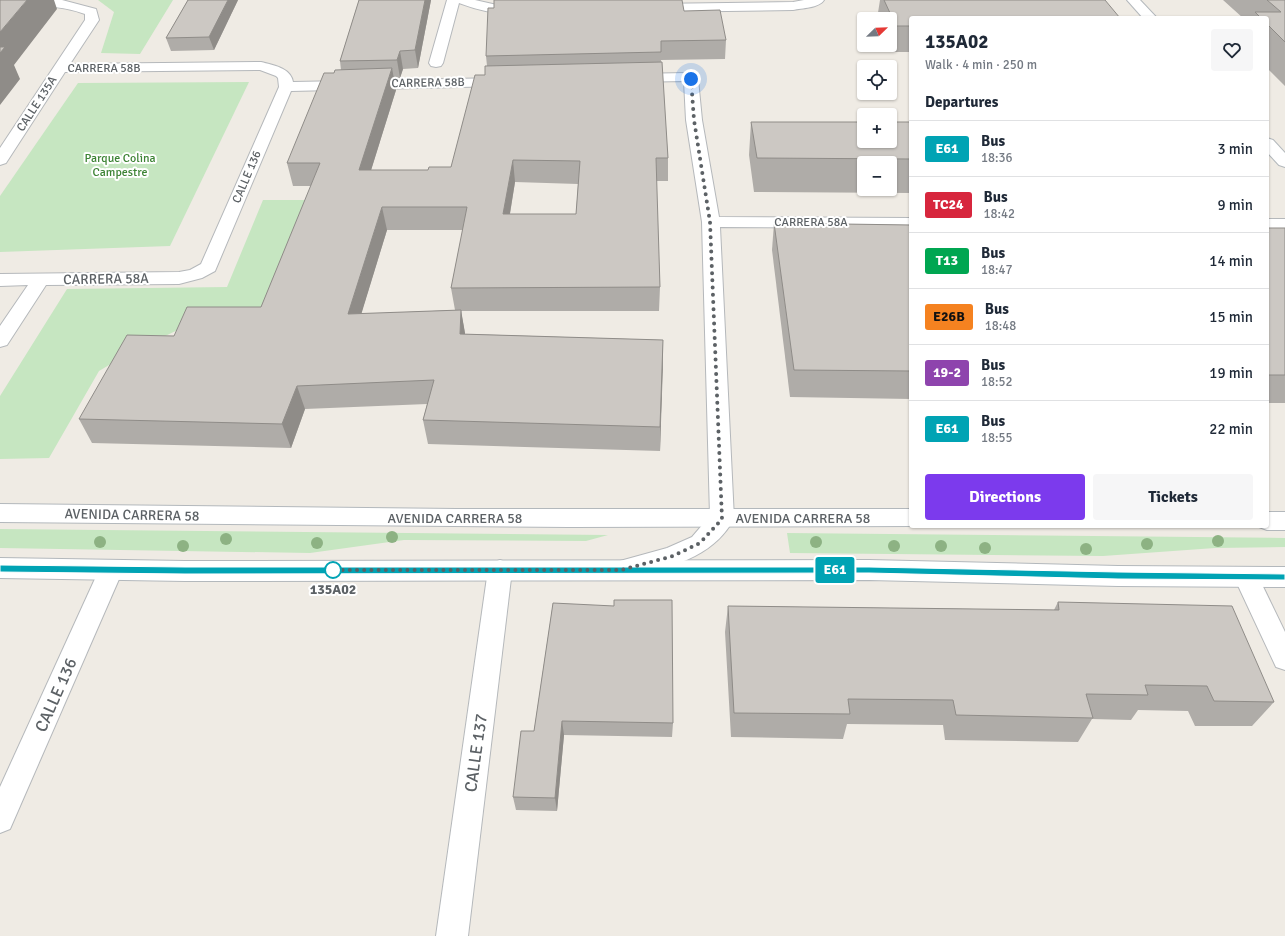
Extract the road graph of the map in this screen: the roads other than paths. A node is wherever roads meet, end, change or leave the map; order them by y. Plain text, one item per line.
1 (63, 0) edge
2 (454, 0) edge
3 (462, 0) edge
4 (818, 0) edge
5 (1133, 0) edge
6 (0, 2) edge
7 (641, 8) edge
8 (529, 9) edge
9 (1148, 16) edge
10 (436, 62) dead end
11 (61, 68) junction
12 (616, 79) edge
13 (515, 81) edge
14 (286, 87) junction
15 (1269, 145) edge
16 (0, 160) edge
17 (1285, 162) edge
18 (710, 222) junction
19 (909, 223) edge
20 (1269, 224) edge
21 (1285, 224) edge
22 (209, 267) joint
23 (41, 279) junction
24 (0, 280) edge
25 (0, 341) edge
26 (0, 513) edge
27 (909, 518) edge
28 (722, 519) junction
29 (1269, 521) edge
30 (1285, 521) edge
31 (0, 568) edge
32 (111, 570) junction
33 (500, 570) junction
34 (621, 570) junction
35 (1246, 577) junction
36 (1285, 577) edge
37 (1285, 659) edge
38 (0, 820) edge
39 (452, 936) edge

1 - 6 street
1 - 11 street, CALLE 135A
2 - 10 street
3 - 8 street
4 - 7 street
5 - 9 street
11 - 14 street, CARRERA 58B
11 - 16 street, CALLE 135A
12 - 18 street
13 - 14 street, CARRERA 58B
14 - 22 street, CALLE 136
15 - 17 street
18 - 19 street, CARRERA 58A
18 - 28 street
20 - 21 street
22 - 23 street, CARRERA 58A
23 - 24 street, CARRERA 58A
23 - 25 street
26 - 28 street, AVENIDA CARRERA 58
27 - 28 street, AVENIDA CARRERA 58
28 - 34 street
29 - 30 street
31 - 32 street
32 - 33 street
32 - 38 street, CALLE 136
33 - 34 street
33 - 39 street, CALLE 137
34 - 35 street
35 - 36 street
35 - 37 street

